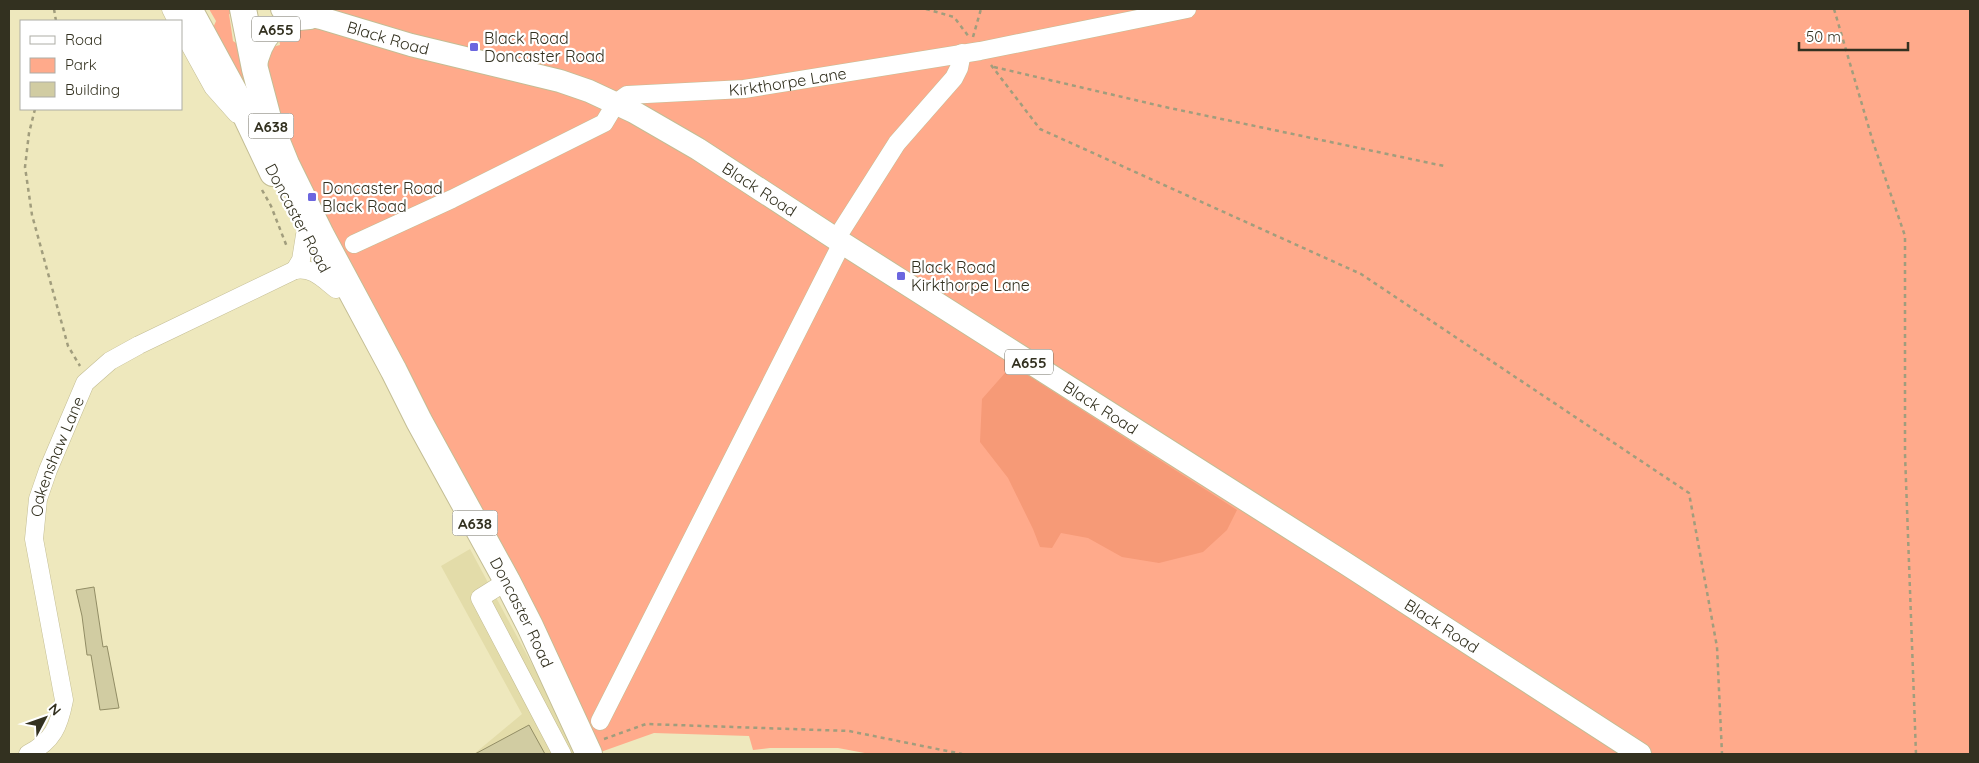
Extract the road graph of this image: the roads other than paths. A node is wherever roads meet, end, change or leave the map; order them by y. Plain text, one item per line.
1 (170, 9) edge
2 (189, 9) edge
3 (243, 9) edge
4 (282, 9) edge
5 (1187, 9) edge
6 (313, 14) edge
7 (176, 20) edge
8 (182, 31) edge
9 (962, 53) junction
10 (255, 69) junction
11 (616, 103) junction
12 (251, 129) junction
13 (839, 241) junction
14 (354, 244) dead end
15 (310, 254) junction
16 (418, 421) junction
17 (507, 581) junction
18 (600, 721) dead end
19 (595, 747) edge
20 (28, 754) edge
21 (562, 754) edge
22 (1640, 754) edge

1 - 7 street
2 - 12 highway, Doncaster Road / A638
3 - 10 highway, Doncaster Road / A638
4 - 6 main road, Black Road / A655
5 - 9 street, Kirkthorpe Lane
6 - 10 main road, Black Road / A655
6 - 11 main road, Black Road / A655
8 - 12 street
9 - 11 street, Kirkthorpe Lane
9 - 13 street
10 - 15 highway, Doncaster Road / A638
11 - 13 main road, Black Road / A655
11 - 14 street
12 - 15 highway, Doncaster Road / A638
13 - 18 street
13 - 22 main road, Black Road / A655
15 - 16 highway, Doncaster Road / A638
15 - 16 highway, Doncaster Road / A638
15 - 20 street, Oakenshaw Lane
16 - 17 highway, Doncaster Road / A638
17 - 19 highway, Doncaster Road / A638
17 - 21 street

